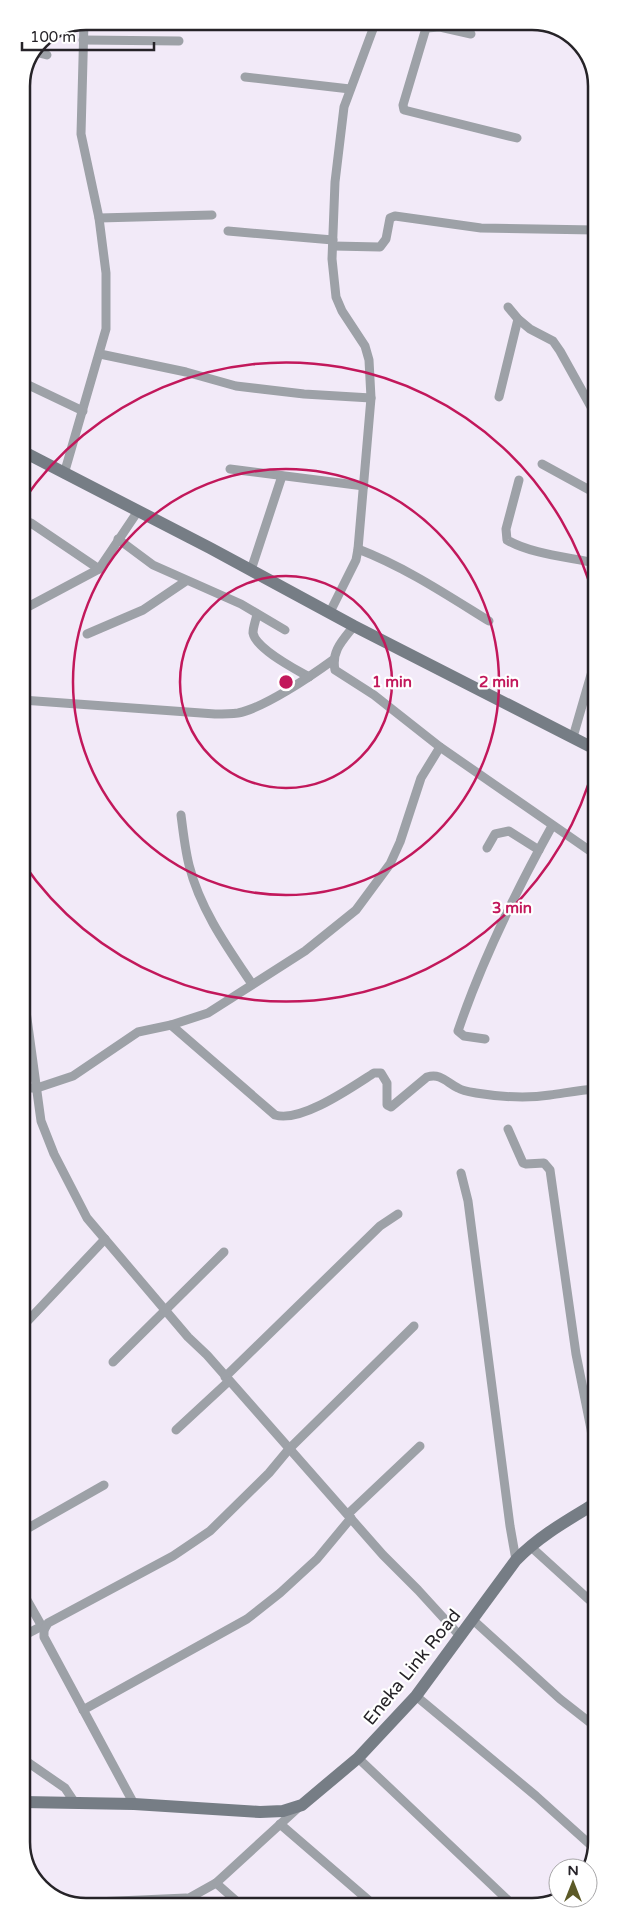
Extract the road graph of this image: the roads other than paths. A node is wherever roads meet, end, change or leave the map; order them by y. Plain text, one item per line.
1 (84, 30) edge
2 (373, 30) edge
3 (425, 30) edge
4 (451, 30) edge
5 (472, 34) dead end
6 (83, 40) junction
7 (180, 41) dead end
8 (40, 53) edge
9 (47, 55) dead end
10 (245, 77) dead end
11 (350, 89) junction
12 (517, 138) dead end
13 (212, 215) dead end
14 (99, 218) junction
15 (588, 230) edge
16 (228, 231) dead end
17 (333, 243) junction
18 (508, 307) dead end
19 (518, 319) junction
20 (100, 354) junction
21 (30, 386) edge
22 (499, 397) dead end
23 (371, 398) junction
24 (588, 401) edge
25 (83, 411) junction
26 (30, 455) edge
27 (542, 464) dead end
28 (230, 469) dead end
29 (64, 474) junction
30 (282, 476) junction
31 (519, 480) dead end
32 (364, 486) junction
33 (588, 489) edge
34 (138, 511) junction
35 (30, 523) edge
36 (118, 539) junction
37 (358, 549) junction
38 (588, 562) edge
39 (99, 569) junction
40 (251, 570) junction
41 (186, 580) junction
42 (30, 606) edge
43 (330, 612) junction
44 (257, 614) junction
45 (489, 621) dead end
46 (354, 626) junction
47 (285, 630) dead end
48 (87, 634) dead end
49 (333, 660) junction
50 (309, 677) junction
51 (588, 685) edge
52 (30, 701) edge
53 (573, 737) junction
54 (588, 745) edge
55 (440, 747) junction
56 (180, 815) dead end
57 (552, 826) junction
58 (487, 848) dead end
59 (588, 849) edge
60 (539, 850) junction
61 (252, 984) junction
62 (171, 1025) junction
63 (30, 1039) edge
64 (485, 1039) dead end
65 (30, 1088) edge
66 (37, 1088) junction
67 (588, 1089) edge
68 (508, 1129) dead end
69 (460, 1173) dead end
70 (398, 1214) dead end
71 (106, 1239) junction
72 (224, 1252) dead end
73 (165, 1310) junction
74 (30, 1319) edge
75 (414, 1326) dead end
76 (112, 1362) dead end
77 (227, 1379) junction
78 (588, 1413) edge
79 (176, 1430) dead end
80 (420, 1446) dead end
81 (289, 1449) junction
82 (104, 1485) dead end
83 (588, 1508) edge
84 (349, 1516) junction
85 (30, 1527) edge
86 (530, 1546) junction
87 (516, 1560) junction
88 (588, 1599) edge
89 (30, 1605) edge
90 (473, 1620) junction
91 (43, 1628) junction
92 (30, 1633) edge
93 (460, 1636) junction
94 (416, 1696) junction
95 (83, 1710) junction
96 (588, 1721) edge
97 (358, 1758) junction
98 (30, 1764) edge
99 (30, 1802) edge
100 (75, 1802) junction
101 (134, 1804) junction
102 (302, 1805) junction
103 (280, 1824) junction
104 (588, 1843) edge
105 (216, 1883) junction
106 (186, 1898) edge
107 (233, 1898) edge
108 (366, 1898) edge
109 (506, 1898) edge

1 - 6 street
2 - 11 street
3 - 12 street
4 - 5 street
6 - 7 street
6 - 14 street
8 - 9 street
10 - 11 street
11 - 17 street
13 - 14 street
14 - 20 street
15 - 17 street
16 - 17 street
17 - 23 street
18 - 19 street
19 - 22 street
19 - 24 street
20 - 23 street
20 - 25 street
21 - 25 street
23 - 32 street
25 - 29 street
26 - 29 street
27 - 33 street
28 - 30 street
29 - 34 street
30 - 32 street
30 - 40 street
31 - 38 street
32 - 37 street
34 - 36 street
34 - 40 street
35 - 39 street
36 - 39 street
36 - 41 street
37 - 43 street
37 - 45 street
39 - 42 street
40 - 43 street
41 - 44 street
41 - 48 street
43 - 46 street
44 - 47 street
44 - 50 street
46 - 49 street
46 - 53 street
49 - 50 street
49 - 55 street
50 - 52 street
51 - 53 street
53 - 54 street
55 - 57 street
55 - 61 street
56 - 61 street
57 - 59 street
57 - 60 street
58 - 60 street
60 - 64 street
61 - 62 street
62 - 66 street
62 - 67 street
63 - 66 street
65 - 66 street
66 - 71 street
68 - 78 street
69 - 87 street
70 - 77 street
71 - 73 street
71 - 74 street
72 - 73 street
73 - 76 street
73 - 77 street
75 - 81 street
77 - 79 street
77 - 81 street
80 - 84 street
81 - 84 street
81 - 91 street
82 - 85 street
83 - 86 street, Eneka Link Road
84 - 93 street
84 - 95 street
86 - 87 street, Eneka Link Road
86 - 88 street
87 - 90 street, Eneka Link Road
89 - 91 street
90 - 93 street, Eneka Link Road
90 - 96 street
91 - 92 street
91 - 95 street
93 - 94 street, Eneka Link Road
94 - 97 street, Eneka Link Road
94 - 104 street
95 - 101 street
97 - 102 street, Eneka Link Road
97 - 109 street
98 - 100 street
99 - 100 street, Eneka Link Road
100 - 101 street, Eneka Link Road
101 - 102 street, Eneka Link Road
102 - 103 street
103 - 105 street
103 - 108 street
105 - 106 street
105 - 107 street

